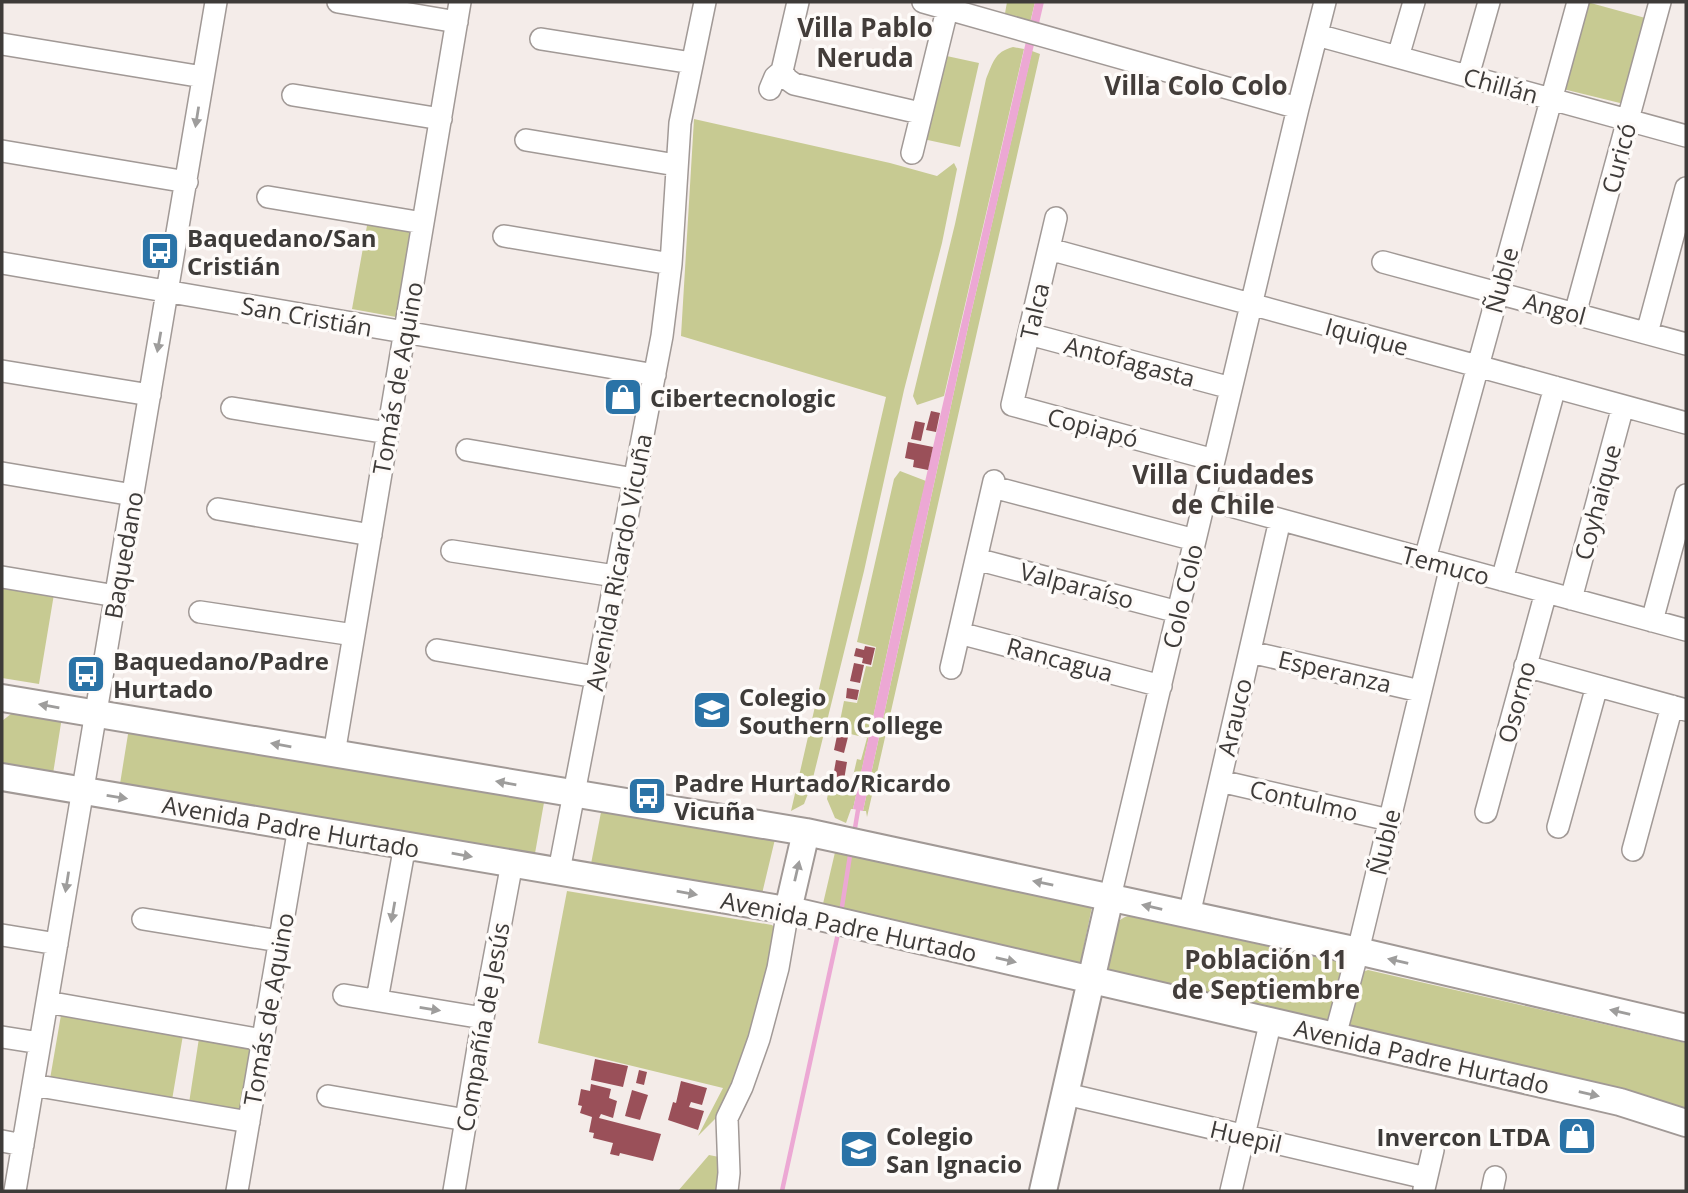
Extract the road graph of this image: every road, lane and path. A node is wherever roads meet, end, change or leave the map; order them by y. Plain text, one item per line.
1 (216, 2) edge
2 (338, 2) edge
3 (705, 2) edge
4 (798, 2) edge
5 (923, 2) edge
6 (1414, 2) edge
7 (1489, 2) edge
8 (1578, 2) edge
9 (1660, 2) edge
10 (1319, 3) edge
11 (948, 5) edge
12 (459, 12) edge
13 (1317, 35) junction
14 (541, 39) dead end
15 (2, 44) edge
16 (1398, 57) junction
17 (692, 63) junction
18 (782, 71) junction
19 (1468, 76) junction
20 (204, 77) junction
21 (770, 89) dead end
22 (293, 95) dead end
23 (1551, 99) junction
24 (1298, 108) junction
25 (920, 113) junction
26 (441, 119) junction
27 (1628, 120) junction
28 (1686, 136) edge
29 (526, 141) dead end
30 (2, 151) edge
31 (912, 153) dead end
32 (676, 165) junction
33 (187, 182) junction
34 (1686, 188) edge
35 (268, 197) dead end
36 (1056, 218) dead end
37 (423, 223) junction
38 (504, 236) dead end
39 (1049, 249) junction
40 (1383, 262) dead end
41 (2, 263) edge
42 (671, 264) junction
43 (167, 292) junction
44 (1498, 293) junction
45 (1251, 304) junction
46 (1575, 314) junction
47 (405, 332) junction
48 (1647, 333) junction
49 (1029, 334) junction
50 (1686, 344) edge
51 (1478, 366) junction
52 (2, 371) edge
53 (655, 375) junction
54 (1555, 387) junction
55 (1231, 388) junction
56 (150, 395) junction
57 (1012, 405) joint
58 (1623, 406) junction
59 (232, 408) dead end
60 (1686, 423) edge
61 (388, 433) junction
62 (467, 450) dead end
63 (1214, 460) junction
64 (2, 473) edge
65 (634, 479) junction
66 (133, 495) junction
67 (1686, 495) edge
68 (1205, 499) junction
69 (219, 509) dead end
70 (1280, 520) junction
71 (371, 535) junction
72 (1195, 540) junction
73 (452, 551) dead end
74 (976, 559) junction
75 (1425, 559) junction
76 (1451, 566) junction
77 (615, 576) junction
78 (2, 577) edge
79 (1502, 580) junction
80 (1546, 592) junction
81 (116, 596) junction
82 (1571, 599) junction
83 (200, 612) dead end
84 (1178, 612) junction
85 (1652, 621) junction
86 (1686, 630) edge
87 (959, 633) junction
88 (354, 635) junction
89 (437, 650) dead end
90 (1250, 652) junction
91 (1525, 666) junction
92 (951, 668) dead end
93 (596, 677) junction
94 (1160, 685) junction
95 (1597, 686) junction
96 (1420, 691) junction
97 (7, 704) edge
98 (1679, 708) edge
99 (96, 714) junction
100 (334, 754) junction
101 (2, 777) edge
102 (1220, 780) junction
103 (83, 791) junction
104 (573, 795) junction
105 (1486, 812) dead end
106 (1389, 820) junction
107 (299, 827) junction
108 (1558, 827) dead end
109 (806, 832) junction
110 (405, 845) junction
111 (1633, 850) dead end
112 (512, 863) junction
113 (559, 871) junction
114 (1110, 897) junction
115 (788, 910) junction
116 (1189, 915) junction
117 (144, 919) dead end
118 (2, 935) edge
119 (279, 941) junction
120 (57, 944) junction
121 (1358, 951) junction
122 (1092, 980) junction
123 (344, 995) dead end
124 (377, 1000) junction
125 (47, 1002) junction
126 (483, 1018) junction
127 (1271, 1020) junction
128 (1686, 1028) edge
129 (1335, 1036) junction
130 (2, 1037) edge
131 (262, 1040) junction
132 (40, 1043) junction
133 (33, 1084) junction
134 (1066, 1094) junction
135 (328, 1096) dead end
136 (466, 1120) junction
137 (248, 1122) junction
138 (1686, 1123) edge
139 (1244, 1135) junction
140 (12, 1143) edge
141 (1433, 1150) dead end
142 (1425, 1184) edge
143 (15, 1191) edge
144 (237, 1191) edge
145 (454, 1191) edge
146 (727, 1191) edge
147 (1043, 1191) edge
148 (1231, 1191) edge

1 - 20 street, Baquedano
2 - 12 street
3 - 17 street, Avenida Ricardo Vicuña
4 - 18 street
5 - 11 street
6 - 16 street
7 - 19 street
8 - 23 street, Ñuble
9 - 27 street, Curicó
10 - 13 street, Colo Colo
11 - 24 street
11 - 25 street
12 - 26 street, Tomás de Aquino
13 - 16 street, Chillán
13 - 24 street, Colo Colo
14 - 17 street
15 - 20 street
16 - 19 street, Chillán
17 - 32 street, Avenida Ricardo Vicuña
18 - 21 street
18 - 25 street
19 - 23 street, Chillán
20 -> 33 street, Baquedano
22 - 26 street
23 - 27 street, Chillán
23 - 44 street, Ñuble
24 - 45 street, Colo Colo
25 - 31 street
26 - 37 street, Tomás de Aquino
27 - 28 street, Chillán
27 - 46 street, Curicó
29 - 32 street
30 - 33 street
32 - 42 street, Avenida Ricardo Vicuña
33 - 43 street, Baquedano
34 - 48 street
35 - 37 street
36 - 39 street, Talca
37 - 47 street, Tomás de Aquino
38 - 42 street
39 - 45 street, Iquique
39 - 49 street, Talca
40 - 44 street, Angol
41 - 43 street, San Cristián
42 - 53 street, Avenida Ricardo Vicuña
43 - 47 street, San Cristián
43 -> 56 street, Baquedano
44 - 46 street, Angol
44 - 51 street, Ñuble
45 - 51 street, Iquique
45 - 55 street, Colo Colo
46 - 48 street, Angol
47 - 53 street, San Cristián
47 - 61 street, Tomás de Aquino
48 - 50 street, Angol
49 - 55 street, Antofagasta
49 - 57 street, Talca
51 - 54 street, Iquique
51 - 75 street, Ñuble
52 - 56 street
53 - 65 street, Avenida Ricardo Vicuña
54 - 58 street, Iquique
54 - 79 street
55 - 63 street, Colo Colo
56 - 66 street, Baquedano
57 - 63 street, Copiapó
58 - 60 street, Iquique
58 - 82 street, Coyhaique
59 - 61 street
61 - 71 street, Tomás de Aquino
62 - 65 street
63 - 68 street, Colo Colo
64 - 66 street
65 - 77 street, Avenida Ricardo Vicuña
66 - 81 street, Baquedano
67 - 85 street
68 - 70 street, Temuco
68 - 72 street, Colo Colo
69 - 71 street
70 - 75 street, Temuco
70 - 90 street, Arauco
71 - 88 street, Tomás de Aquino
72 - 74 street
72 - 84 street, Colo Colo
73 - 77 street
74 - 84 street, Valparaíso
74 - 87 street
75 - 76 street, Temuco
76 - 79 street, Temuco
76 - 96 street, Ñuble
77 - 93 street, Avenida Ricardo Vicuña
78 - 81 street
79 - 80 street, Temuco
80 - 82 street, Temuco
80 - 91 street, Osorno
81 - 99 street, Baquedano
82 - 85 street, Temuco
83 - 88 street
84 - 94 street, Colo Colo
85 - 86 street, Temuco
87 - 92 street
87 - 94 street, Rancagua
88 - 100 street, Tomás de Aquino
89 - 93 street
90 - 96 street, Esperanza
90 - 102 street, Arauco
91 - 95 street
91 - 105 street, Osorno
93 - 104 street, Avenida Ricardo Vicuña
94 - 114 street, Colo Colo
95 - 98 street
95 - 108 street
96 - 106 street, Ñuble
99 -> 97 main road
98 - 111 street
100 -> 99 main road
99 - 103 street, Baquedano
104 -> 100 main road
101 - 103 main road, Avenida Padre Hurtado
102 - 106 street, Contulmo
102 - 116 street, Arauco
103 -> 107 main road, Avenida Padre Hurtado
103 -> 120 street, Baquedano
104 - 109 main road
104 - 113 street, Avenida Ricardo Vicuña
106 - 121 street, Ñuble
107 - 110 main road, Avenida Padre Hurtado
107 - 119 street, Tomás de Aquino
114 -> 109 main road
115 -> 109 main road
110 -> 112 main road, Avenida Padre Hurtado
110 -> 124 street
112 - 113 main road, Avenida Padre Hurtado
112 - 126 street, Compañía de Jesús
113 -> 115 main road, Avenida Padre Hurtado
116 -> 114 main road
114 - 122 main road, Colo Colo
115 -> 122 main road, Avenida Padre Hurtado
115 - 146 street
116 - 121 main road
117 - 119 street
118 - 120 street
119 - 131 street, Tomás de Aquino
120 - 125 street, Baquedano
128 -> 121 main road
121 - 129 street, Ñuble
122 - 127 main road, Avenida Padre Hurtado
122 - 134 main road, Colo Colo
123 - 124 street
124 -> 126 street
125 - 131 street
125 - 132 street, Baquedano
126 - 136 street, Compañía de Jesús
127 - 129 main road, Avenida Padre Hurtado
127 - 139 street
129 -> 138 main road, Avenida Padre Hurtado
130 - 132 street
131 - 137 street, Tomás de Aquino
132 - 133 street, Baquedano
133 - 137 street
133 - 140 street, Baquedano
134 - 139 street, Huepil
134 - 147 main road, Colo Colo
135 - 136 street
136 - 145 street, Compañía de Jesús
137 - 144 street, Tomás de Aquino
139 - 142 street, Huepil
139 - 148 street
140 - 143 street, Baquedano
141 - 142 street

